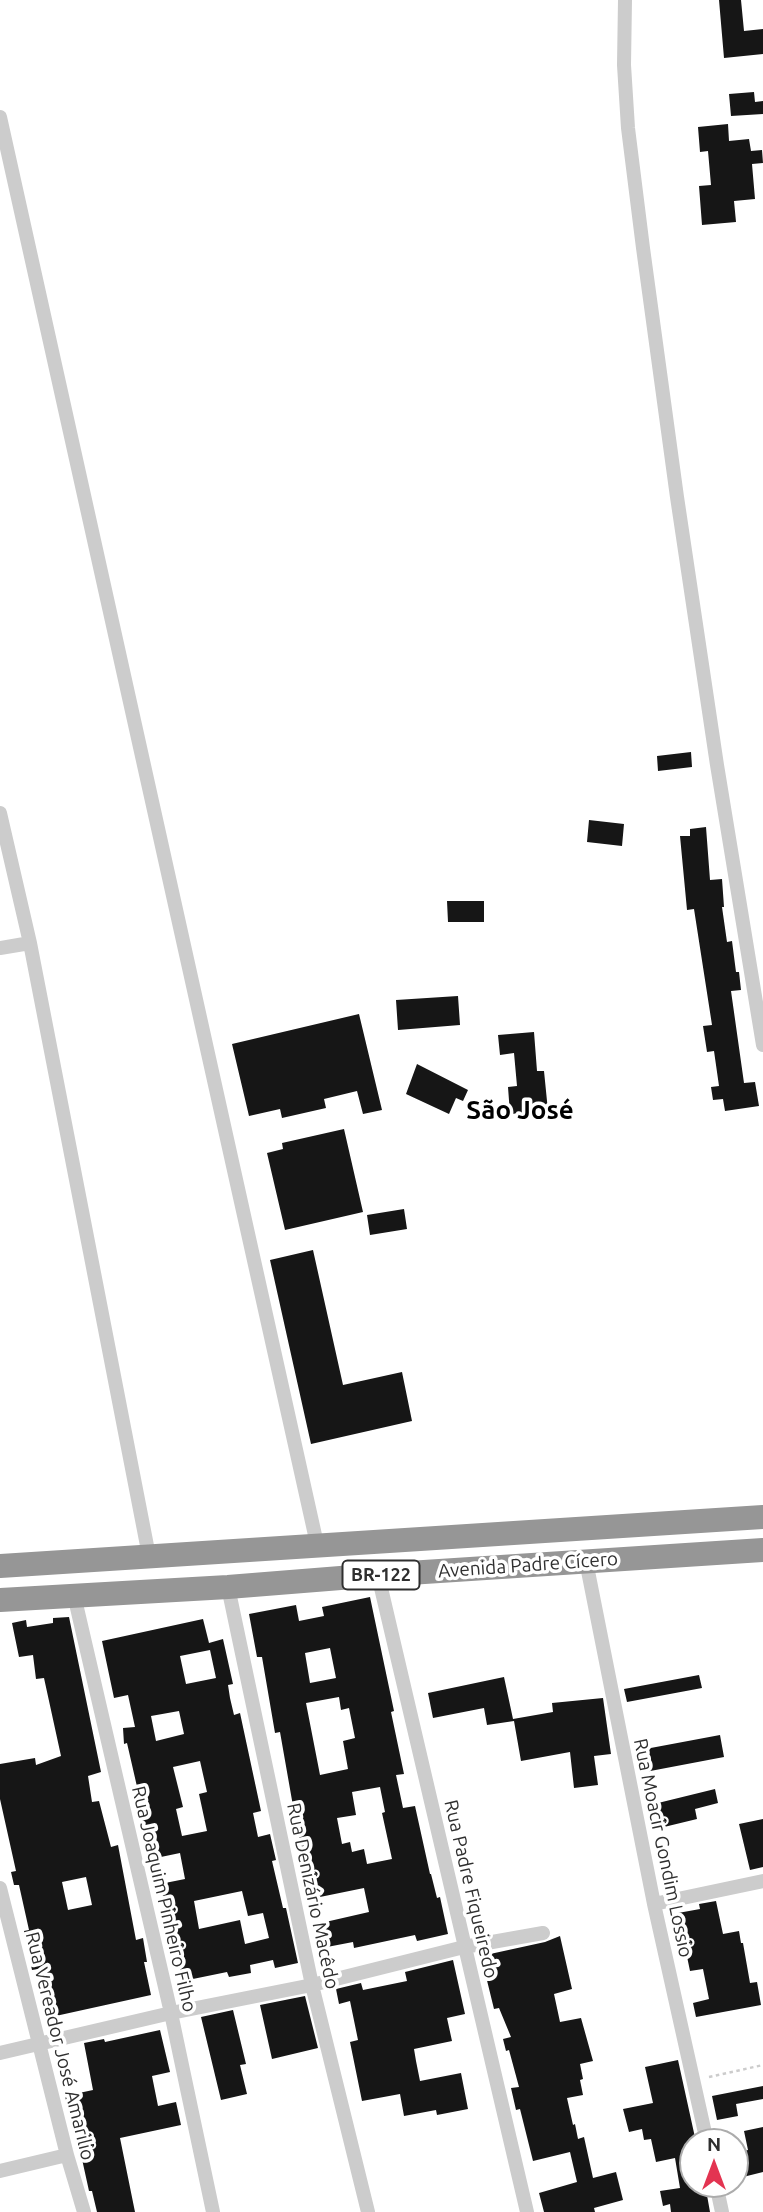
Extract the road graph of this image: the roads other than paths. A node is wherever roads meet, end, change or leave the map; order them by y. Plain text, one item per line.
1 (625, 0) edge
2 (0, 117) edge
3 (0, 813) edge
4 (30, 943) junction
5 (0, 948) edge
6 (763, 1045) edge
7 (763, 1517) edge
8 (317, 1545) junction
9 (763, 1550) edge
10 (149, 1556) junction
11 (586, 1561) junction
12 (0, 1566) edge
13 (378, 1575) junction
14 (228, 1587) junction
15 (74, 1595) junction
16 (0, 1600) edge
17 (763, 1881) edge
18 (0, 1888) edge
19 (654, 1904) junction
20 (3, 1915) edge
21 (543, 1933) dead end
22 (464, 1947) junction
23 (312, 1985) junction
24 (171, 2013) junction
25 (40, 2045) junction
26 (0, 2053) edge
27 (704, 2128) edge
28 (68, 2155) junction
29 (0, 2171) edge
30 (84, 2212) edge
31 (214, 2212) edge
32 (368, 2212) edge
33 (527, 2212) edge

1 - 6 street
2 - 8 street
3 - 4 street
4 - 5 street
4 - 10 street
7 - 8 highway, Avenida Padre Cícero / BR-122
8 - 10 highway, Avenida Padre Cícero / BR-122
9 - 11 highway, Avenida Padre Cícero / BR-122
10 - 12 highway, Avenida Padre Cícero / BR-122
11 - 13 highway, Avenida Padre Cícero / BR-122
11 - 19 street, Rua Moacir Gondim Lossio
13 - 14 highway, Avenida Padre Cícero / BR-122
13 - 22 street, Rua Padre Fiqueiredo
14 - 15 highway, Avenida Padre Cícero / BR-122
14 - 23 street, Rua Denizário Macêdo
15 - 16 highway, Avenida Padre Cícero / BR-122
15 - 24 street, Rua Joaquim Pinheiro Filho
17 - 19 street
18 - 20 street, Rua Vereador José Amarilio
19 - 27 street, Rua Moacir Gondim Lossio
20 - 25 street, Rua Vereador José Amarilio
21 - 22 street
22 - 23 street
22 - 33 street, Rua Padre Fiqueiredo
23 - 24 street
23 - 32 street, Rua Denizário Macêdo
24 - 25 street
24 - 31 street, Rua Joaquim Pinheiro Filho
25 - 26 street
25 - 28 street, Rua Vereador José Amarilio
28 - 29 street
28 - 30 street, Rua Vereador José Amarilio

